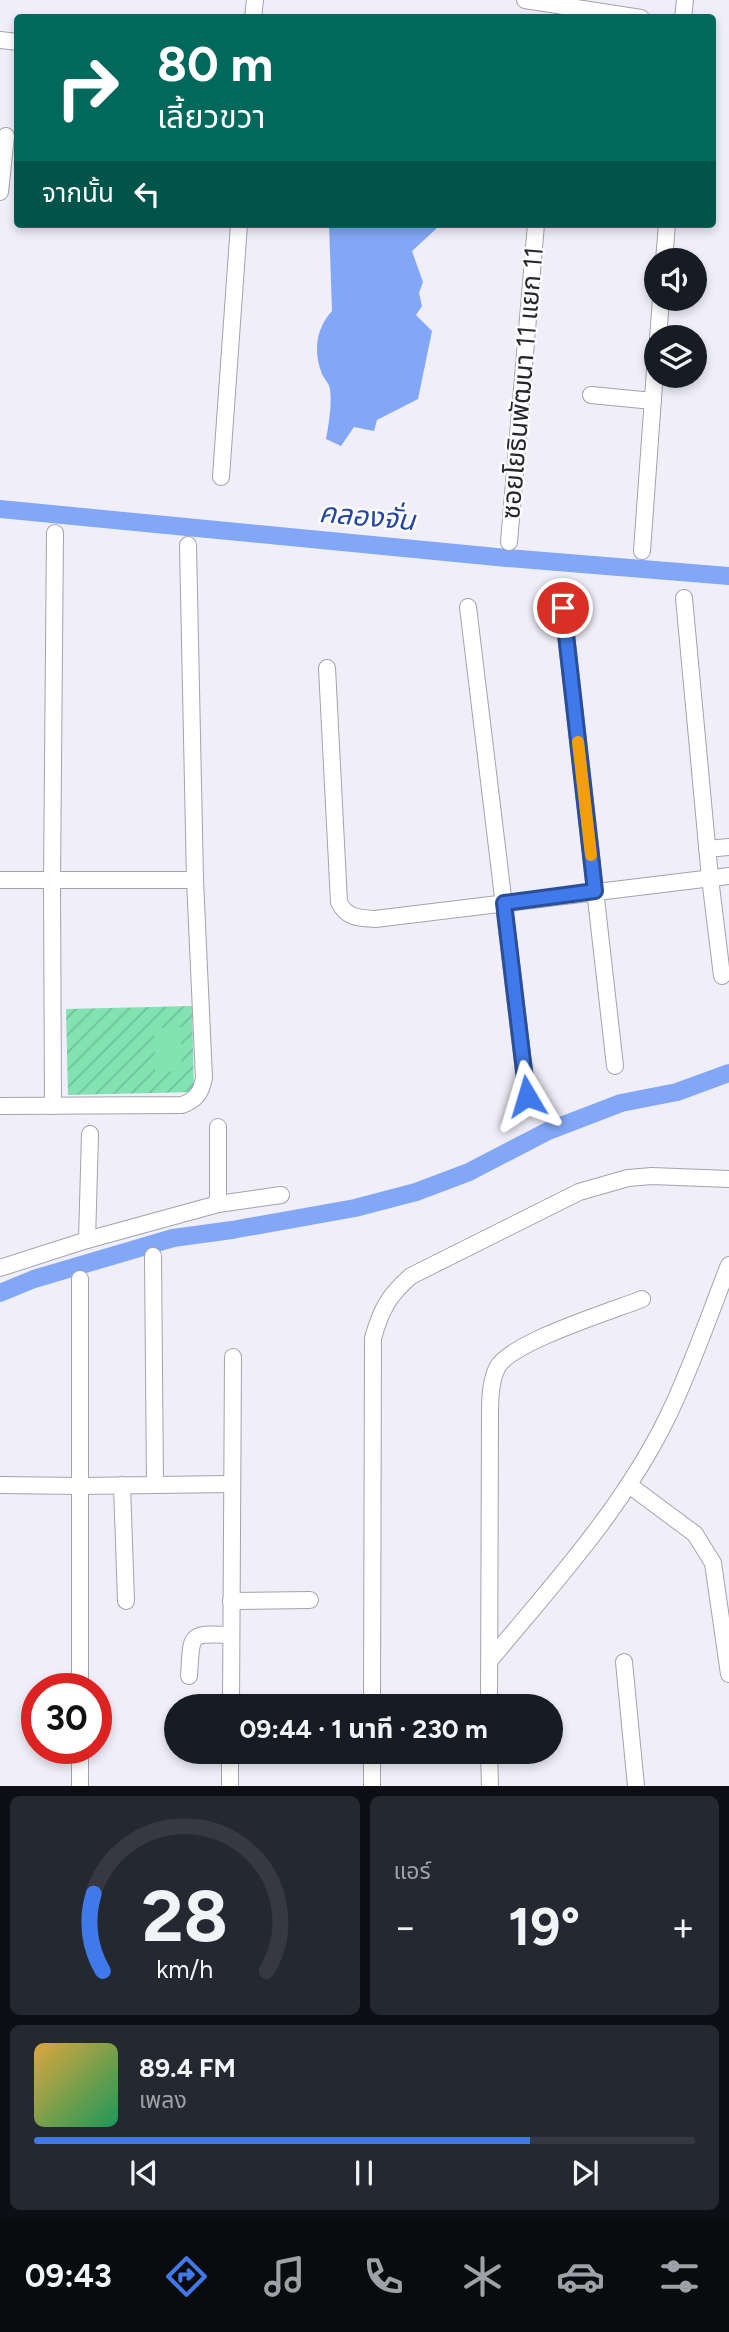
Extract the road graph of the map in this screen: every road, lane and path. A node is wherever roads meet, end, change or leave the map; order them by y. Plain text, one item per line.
1 (525, 0) edge
2 (554, 11) edge
3 (591, 14) edge
4 (8, 136) edge
5 (0, 192) edge
6 (239, 228) edge
7 (536, 228) edge
8 (667, 228) edge
9 (665, 248) edge
10 (654, 388) edge
11 (591, 395) dead end
12 (653, 401) junction
13 (222, 477) dead end
14 (55, 533) dead end
15 (509, 542) dead end
16 (188, 545) dead end
17 (642, 551) dead end
18 (684, 598) dead end
19 (468, 607) dead end
20 (563, 608) dead end
21 (327, 668) dead end
22 (729, 847) edge
23 (707, 849) junction
24 (729, 876) edge
25 (710, 878) junction
26 (0, 880) edge
27 (194, 880) junction
28 (52, 881) junction
29 (595, 891) junction
30 (504, 903) junction
31 (722, 976) dead end
32 (615, 1066) dead end
33 (527, 1096) dead end
34 (0, 1106) edge
35 (52, 1106) junction
36 (218, 1127) dead end
37 (90, 1134) dead end
38 (729, 1179) edge
39 (281, 1195) dead end
40 (218, 1204) junction
41 (87, 1240) junction
42 (153, 1256) dead end
43 (729, 1265) edge
44 (0, 1268) edge
45 (80, 1279) dead end
46 (642, 1299) dead end
47 (233, 1357) dead end
48 (155, 1484) junction
49 (231, 1484) junction
50 (0, 1485) edge
51 (122, 1485) junction
52 (629, 1485) junction
53 (80, 1486) junction
54 (310, 1600) dead end
55 (126, 1601) dead end
56 (231, 1601) junction
57 (231, 1635) junction
58 (491, 1659) junction
59 (625, 1662) dead end
60 (80, 1673) edge
61 (729, 1674) edge
62 (189, 1676) dead end
63 (231, 1694) edge
64 (372, 1694) edge
65 (490, 1694) edge
66 (80, 1764) edge
67 (230, 1764) edge
68 (372, 1764) edge
69 (489, 1764) edge
70 (80, 1786) edge
71 (230, 1786) edge
72 (372, 1786) edge
73 (490, 1786) edge
74 (636, 1786) edge

1 - 2 street
2 - 3 street
4 - 5 street
6 - 13 street
7 - 15 street, ซอยโยธินพัฒนา 11 แยก 11
8 - 9 street
10 - 12 street
11 - 12 street
12 - 17 street
14 - 28 street
16 - 27 street
18 - 23 street
19 - 30 street
20 - 29 street
21 - 30 street
22 - 23 street
23 - 25 street
24 - 25 street
25 - 29 street
25 - 31 street
26 - 28 street
27 - 28 street
27 - 35 street
28 - 35 street
29 - 30 street
29 - 32 street
30 - 33 street
34 - 35 street
36 - 40 street
37 - 41 street
38 - 64 street
39 - 40 street
40 - 41 street
41 - 44 street
42 - 48 street
43 - 52 street
45 - 53 street
46 - 58 street
47 - 49 street
48 - 49 street
48 - 51 street
49 - 56 street
50 - 53 street
51 - 53 street
51 - 55 street
52 - 58 street
52 - 61 street
53 - 60 street
54 - 56 street
56 - 57 street
57 - 62 street
57 - 63 street
58 - 65 street
59 - 74 street
66 - 70 street
67 - 71 street
68 - 72 street
69 - 73 street

